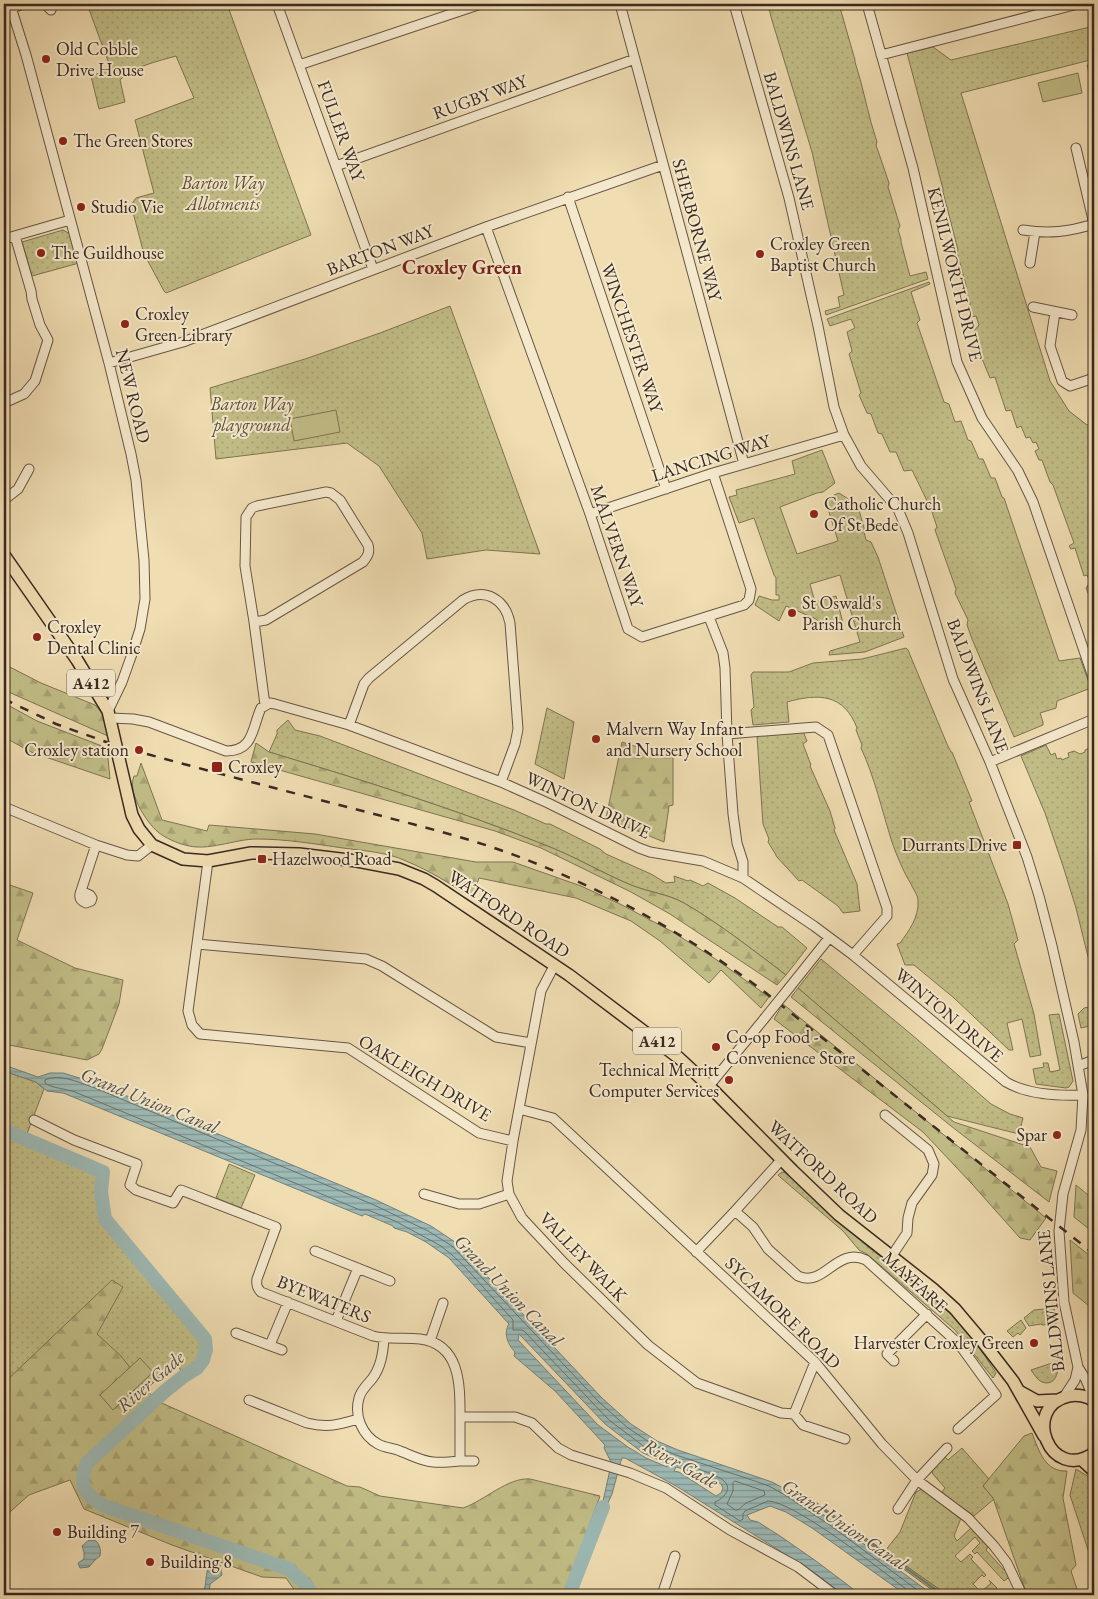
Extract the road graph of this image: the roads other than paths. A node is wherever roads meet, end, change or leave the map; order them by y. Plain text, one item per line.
1 (23, 4) edge
2 (277, 4) edge
3 (481, 4) edge
4 (620, 4) edge
5 (734, 4) edge
6 (867, 4) edge
7 (1078, 4) edge
8 (11, 6) edge
9 (881, 55) junction
10 (635, 59) junction
11 (300, 65) junction
12 (1076, 148) dead end
13 (663, 165) junction
14 (336, 166) junction
15 (568, 197) junction
16 (70, 220) junction
17 (1094, 224) edge
18 (486, 227) junction
19 (1023, 230) dead end
20 (1036, 232) junction
21 (15, 236) junction
22 (4, 239) edge
23 (1030, 263) dead end
24 (373, 269) junction
25 (1033, 307) dead end
26 (1055, 312) junction
27 (1072, 316) dead end
28 (108, 363) junction
29 (1094, 378) edge
30 (4, 404) edge
31 (844, 435) junction
32 (744, 464) junction
33 (29, 469) dead end
34 (713, 473) junction
35 (666, 489) junction
36 (4, 500) edge
37 (590, 514) junction
38 (4, 555) edge
39 (708, 617) junction
40 (254, 622) junction
41 (1094, 680) edge
42 (265, 705) junction
43 (109, 714) junction
44 (1094, 719) edge
45 (349, 725) junction
46 (727, 734) junction
47 (990, 762) junction
48 (501, 782) junction
49 (4, 807) edge
50 (96, 845) junction
51 (152, 845) junction
52 (208, 860) junction
53 (742, 878) junction
54 (81, 891) dead end
55 (829, 938) junction
56 (197, 944) junction
57 (852, 955) junction
58 (554, 966) junction
59 (531, 1043) junction
60 (1094, 1060) edge
61 (1078, 1066) junction
62 (709, 1086) junction
63 (1083, 1095) junction
64 (519, 1109) junction
65 (885, 1115) dead end
66 (34, 1120) dead end
67 (513, 1141) junction
68 (782, 1159) junction
69 (424, 1194) dead end
70 (509, 1194) junction
71 (735, 1211) junction
72 (315, 1251) dead end
73 (696, 1252) junction
74 (891, 1257) junction
75 (358, 1268) junction
76 (390, 1281) dead end
77 (288, 1302) junction
78 (443, 1302) dead end
79 (927, 1314) junction
80 (336, 1321) junction
81 (236, 1333) dead end
82 (384, 1339) junction
83 (430, 1341) junction
84 (270, 1345) junction
85 (282, 1350) dead end
86 (894, 1361) dead end
87 (815, 1362) junction
88 (1078, 1367) junction
89 (1019, 1390) junction
90 (1061, 1399) junction
91 (250, 1400) dead end
92 (1094, 1400) edge
93 (794, 1414) junction
94 (460, 1417) junction
95 (358, 1419) junction
96 (958, 1429) dead end
97 (1044, 1436) junction
98 (845, 1439) dead end
99 (947, 1448) dead end
100 (1094, 1453) edge
101 (1082, 1460) junction
102 (474, 1461) dead end
103 (460, 1462) junction
104 (1094, 1470) edge
105 (917, 1480) junction
106 (898, 1509) dead end
107 (675, 1556) dead end
108 (662, 1595) edge
109 (835, 1595) edge
110 (1022, 1595) edge

1 - 8 street
2 - 11 street, FULLER WAY
3 - 11 street
4 - 10 street, SHERBORNE WAY
5 - 31 street, BALDWINS LANE
6 - 9 street, KENILWORTH DRIVE
7 - 9 street
8 - 16 street, NEW ROAD
9 - 41 street, KENILWORTH DRIVE
10 - 13 street, SHERBORNE WAY
10 - 14 street, RUGBY WAY
11 - 14 street, FULLER WAY
12 - 17 street
13 - 15 street, BARTON WAY
13 - 32 street, SHERBORNE WAY
14 - 24 street, FULLER WAY
15 - 18 street, BARTON WAY
15 - 35 street, WINCHESTER WAY
16 - 21 street
16 - 28 street, NEW ROAD
17 - 20 street
18 - 24 street, BARTON WAY
18 - 37 street, MALVERN WAY
19 - 20 street
20 - 23 street
21 - 22 street
21 - 30 street
24 - 28 street, BARTON WAY
25 - 26 street
26 - 27 street
26 - 29 street
28 - 43 street, NEW ROAD
31 - 32 street, LANCING WAY
31 - 47 street, BALDWINS LANE
32 - 34 street, LANCING WAY
33 - 36 street
34 - 35 street, LANCING WAY
34 - 39 street, MALVERN WAY
35 - 37 street, LANCING WAY
37 - 39 street, MALVERN WAY
38 - 43 main road, WATFORD ROAD / A412
39 - 46 street
40 - 40 street
40 - 42 street
42 - 43 street
42 - 45 street, WINTON DRIVE
43 - 51 main road, WATFORD ROAD / A412
44 - 47 street
45 - 48 street, WINTON DRIVE
45 - 48 street
46 - 53 street
46 - 57 street
47 - 61 street, BALDWINS LANE
48 - 53 street, WINTON DRIVE
49 - 50 street
50 - 51 street
50 - 54 street
51 - 52 main road, WATFORD ROAD / A412
52 - 56 street
52 - 58 main road, WATFORD ROAD / A412
53 - 55 street, WINTON DRIVE
55 - 57 street, WINTON DRIVE
55 - 62 street, bridge
56 - 59 street
56 - 67 street, OAKLEIGH DRIVE
57 - 63 street, WINTON DRIVE
58 - 59 street, VALLEY WALK
58 - 62 main road, WATFORD ROAD / A412
59 - 64 street, VALLEY WALK
60 - 61 street
61 - 63 street, BALDWINS LANE
62 - 68 main road, WATFORD ROAD / A412
63 - 88 street, BALDWINS LANE
64 - 67 street, VALLEY WALK
64 - 73 street, SYCAMORE ROAD
65 - 74 street
66 - 77 street, BYEWATERS
67 - 70 street, VALLEY WALK
68 - 71 street
68 - 74 main road, WATFORD ROAD / A412
69 - 70 street
70 - 93 street, VALLEY WALK
71 - 73 street
71 - 79 street, MAYFARE
72 - 75 street
73 - 87 street, SYCAMORE ROAD
74 - 89 main road, WATFORD ROAD / A412
75 - 76 street
75 - 80 street
77 - 80 street, BYEWATERS
77 - 84 street
78 - 83 street
79 - 86 street
79 - 96 street, MAYFARE
80 - 82 street, BYEWATERS
81 - 84 street
82 - 83 street, BYEWATERS
82 - 95 street
83 - 94 street
84 - 85 street
87 - 93 street
87 - 105 street, SYCAMORE ROAD
88 - 90 street, BALDWINS LANE
88 - 92 street
89 - 90 main road, WATFORD ROAD / A412
89 - 97 main road, WATFORD ROAD / A412
90 - 92 main road, A412
90 - 97 main road
91 - 95 street
93 - 98 street, VALLEY WALK
94 - 103 street
94 - 109 street
95 - 103 street
97 - 101 main road, A412
99 - 105 street
100 - 101 main road
101 - 104 main road, A412
102 - 103 street
105 - 106 street
105 - 110 street, SYCAMORE ROAD
107 - 108 street

